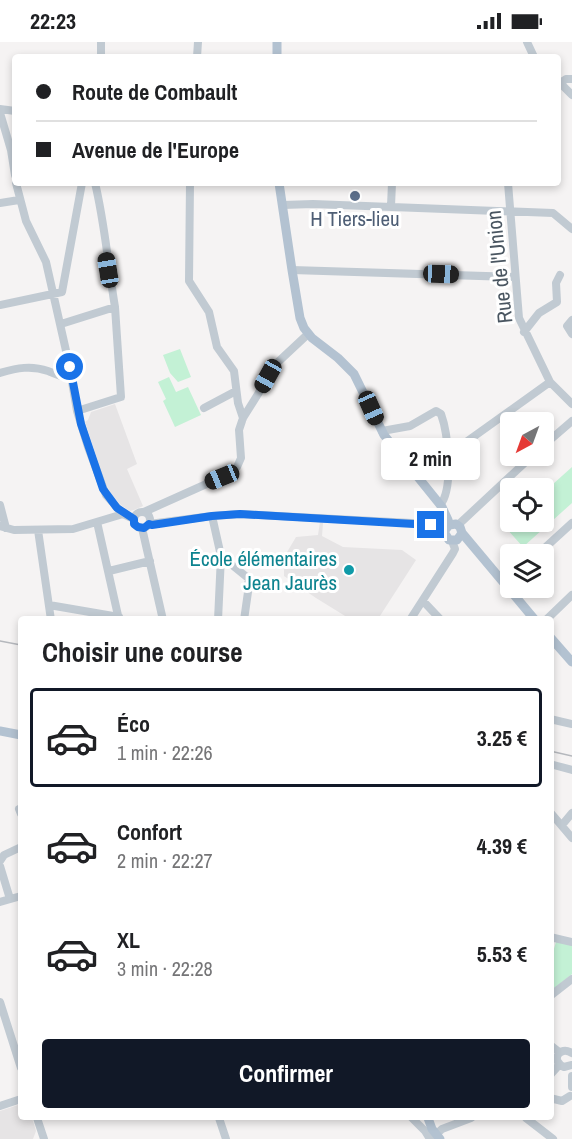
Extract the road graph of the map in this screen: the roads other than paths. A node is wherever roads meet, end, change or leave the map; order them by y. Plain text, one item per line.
1 (561, 84) edge
2 (572, 95) edge
3 (0, 111) edge
4 (12, 156) edge
5 (16, 186) edge
6 (81, 186) edge
7 (96, 186) edge
8 (190, 186) edge
9 (280, 186) edge
10 (392, 186) edge
11 (508, 186) edge
12 (16, 200) junction
13 (0, 203) edge
14 (283, 205) junction
15 (391, 206) junction
16 (510, 211) junction
17 (572, 229) edge
18 (291, 270) junction
19 (514, 276) junction
20 (560, 276) dead end
21 (54, 295) junction
22 (0, 305) edge
23 (115, 307) junction
24 (572, 320) edge
25 (61, 324) junction
26 (524, 332) junction
27 (308, 334) junction
28 (572, 334) edge
29 (0, 373) edge
30 (71, 378) junction
31 (550, 382) junction
32 (236, 390) junction
33 (572, 404) edge
34 (204, 408) dead end
35 (77, 411) junction
36 (243, 418) junction
37 (572, 421) edge
38 (382, 431) junction
39 (554, 437) edge
40 (448, 455) junction
41 (522, 466) edge
42 (0, 505) edge
43 (441, 506) junction
44 (144, 512) junction
45 (123, 514) junction
46 (212, 516) junction
47 (134, 519) junction
48 (97, 522) junction
49 (572, 523) edge
50 (146, 526) junction
51 (3, 527) edge
52 (38, 530) junction
53 (454, 531) junction
54 (549, 544) edge
55 (221, 556) junction
56 (150, 561) junction
57 (109, 571) junction
58 (500, 574) edge
59 (572, 595) edge
60 (520, 598) edge
61 (423, 601) junction
62 (49, 605) junction
63 (50, 616) edge
64 (108, 616) edge
65 (119, 616) edge
66 (162, 616) edge
67 (218, 616) edge
68 (245, 616) edge
69 (414, 616) edge
70 (437, 616) edge
71 (533, 616) edge
72 (550, 616) edge
73 (554, 642) edge
74 (572, 662) edge
75 (554, 720) edge
76 (572, 724) edge
77 (0, 731) edge
78 (18, 734) edge
79 (554, 765) edge
80 (572, 770) edge
81 (572, 813) edge
82 (554, 816) edge
83 (562, 825) junction
84 (572, 838) edge
85 (18, 848) edge
86 (0, 861) edge
87 (0, 866) edge
88 (18, 897) edge
89 (10, 899) junction
90 (0, 902) edge
91 (554, 938) edge
92 (572, 942) edge
93 (572, 979) edge
94 (554, 993) edge
95 (0, 1002) edge
96 (554, 1048) edge
97 (571, 1050) edge
98 (559, 1052) junction
99 (18, 1059) edge
100 (559, 1065) junction
101 (572, 1066) edge
102 (554, 1071) edge
103 (572, 1076) edge
104 (572, 1087) edge
105 (571, 1096) edge
106 (554, 1099) edge
107 (18, 1100) edge
108 (0, 1106) edge
109 (38, 1120) edge
110 (220, 1120) edge
111 (415, 1120) edge
112 (429, 1120) edge
113 (465, 1120) edge
114 (529, 1120) edge
115 (434, 1138) edge
116 (44, 1139) edge
117 (225, 1139) edge
118 (553, 1139) edge

1 - 2 street
3 - 4 street
5 - 12 street
6 - 21 street
7 - 23 street
8 - 32 street
9 - 14 main road
10 - 15 street
11 - 16 street, Rue de l'Union
12 - 13 street
12 - 21 street
14 - 15 street
14 - 18 main road
15 - 16 street
16 - 17 street
16 - 19 street, Rue de l'Union
18 - 19 street
18 - 27 main road
19 - 26 street, Rue de l'Union
20 - 26 street
21 - 22 street
21 - 25 street
23 - 25 street
23 - 35 street
24 - 28 street
25 - 30 street
26 - 31 street, Rue de l'Union
27 - 36 street
27 - 38 main road
29 - 30 street
30 - 35 street
31 - 33 street, Rue de l'Union
31 - 40 street
32 - 34 street
32 - 36 street
35 - 45 street
36 - 44 street
37 - 39 street
38 - 40 street
38 - 43 main road
40 - 43 street
41 - 53 street
42 - 51 street
43 - 53 main road
44 - 47 street
44 - 50 street
45 - 47 street
45 - 48 street
46 - 50 street
46 - 53 street
46 - 55 street
47 - 50 street
48 - 52 street
48 - 57 street
49 - 54 street
50 - 56 street
51 - 52 street
52 - 62 street
53 - 58 main road
53 - 61 street
55 - 67 street
55 - 68 street
56 - 57 street
56 - 66 street
57 - 65 street
59 - 72 street
60 - 71 main road
61 - 69 street
61 - 70 street
62 - 63 street
62 - 64 street
73 - 74 main road
75 - 76 street
77 - 78 main road
79 - 80 street
81 - 83 street
82 - 83 street
83 - 84 street
85 - 86 street
87 - 89 street
88 - 89 street
89 - 90 street
91 - 92 street
93 - 94 street
95 - 99 street
96 - 98 street
97 - 98 street
98 - 100 street
100 - 101 street
100 - 102 street
103 - 104 street
105 - 106 street
107 - 108 street
109 - 116 street
110 - 117 street
111 - 115 street
112 - 115 main road
113 - 115 street
114 - 118 street

